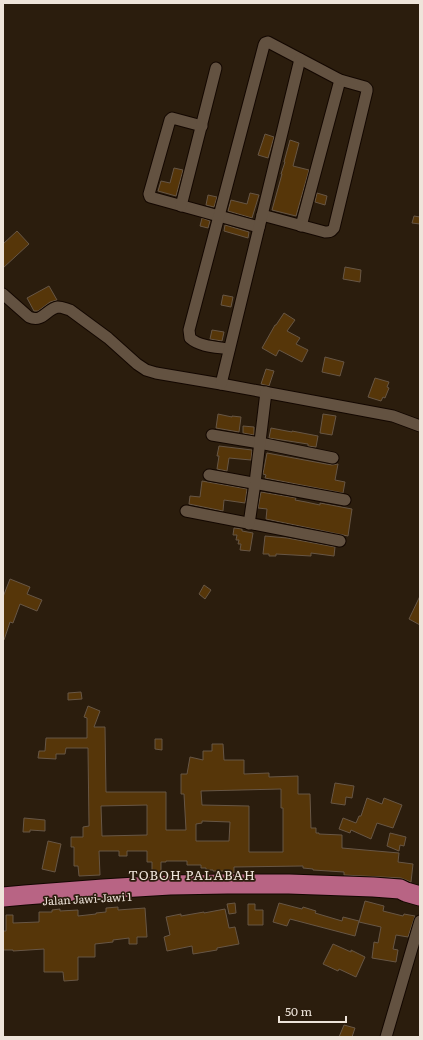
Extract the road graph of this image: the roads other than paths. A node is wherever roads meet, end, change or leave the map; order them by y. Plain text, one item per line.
1 (300, 59) junction
2 (216, 68) dead end
3 (340, 80) junction
4 (202, 126) junction
5 (181, 206) junction
6 (262, 215) junction
7 (218, 216) junction
8 (301, 226) junction
9 (259, 227) junction
10 (3, 294) edge
11 (229, 349) junction
12 (221, 384) junction
13 (266, 392) junction
14 (420, 426) edge
15 (212, 435) dead end
16 (260, 443) junction
17 (333, 458) dead end
18 (209, 475) dead end
19 (255, 483) junction
20 (345, 500) dead end
21 (186, 511) dead end
22 (249, 524) junction
23 (340, 541) dead end
24 (413, 894) edge
25 (3, 897) edge
26 (3, 904) edge
27 (420, 921) edge
28 (386, 1037) edge

1 - 3 street
1 - 6 street
1 - 7 street
2 - 4 street
3 - 8 street
3 - 8 street
4 - 5 street
4 - 5 street
5 - 7 street
6 - 8 street
6 - 9 street
7 - 9 street
7 - 11 street
9 - 11 street
10 - 12 street
11 - 12 street
12 - 13 street
13 - 14 street
13 - 16 street
15 - 16 street
16 - 17 street
16 - 19 street
18 - 19 street
19 - 20 street
19 - 22 street
21 - 22 street
22 - 23 street
24 - 25 highway
24 - 26 highway, Jalan Jawi-Jawi 1
27 - 28 street

